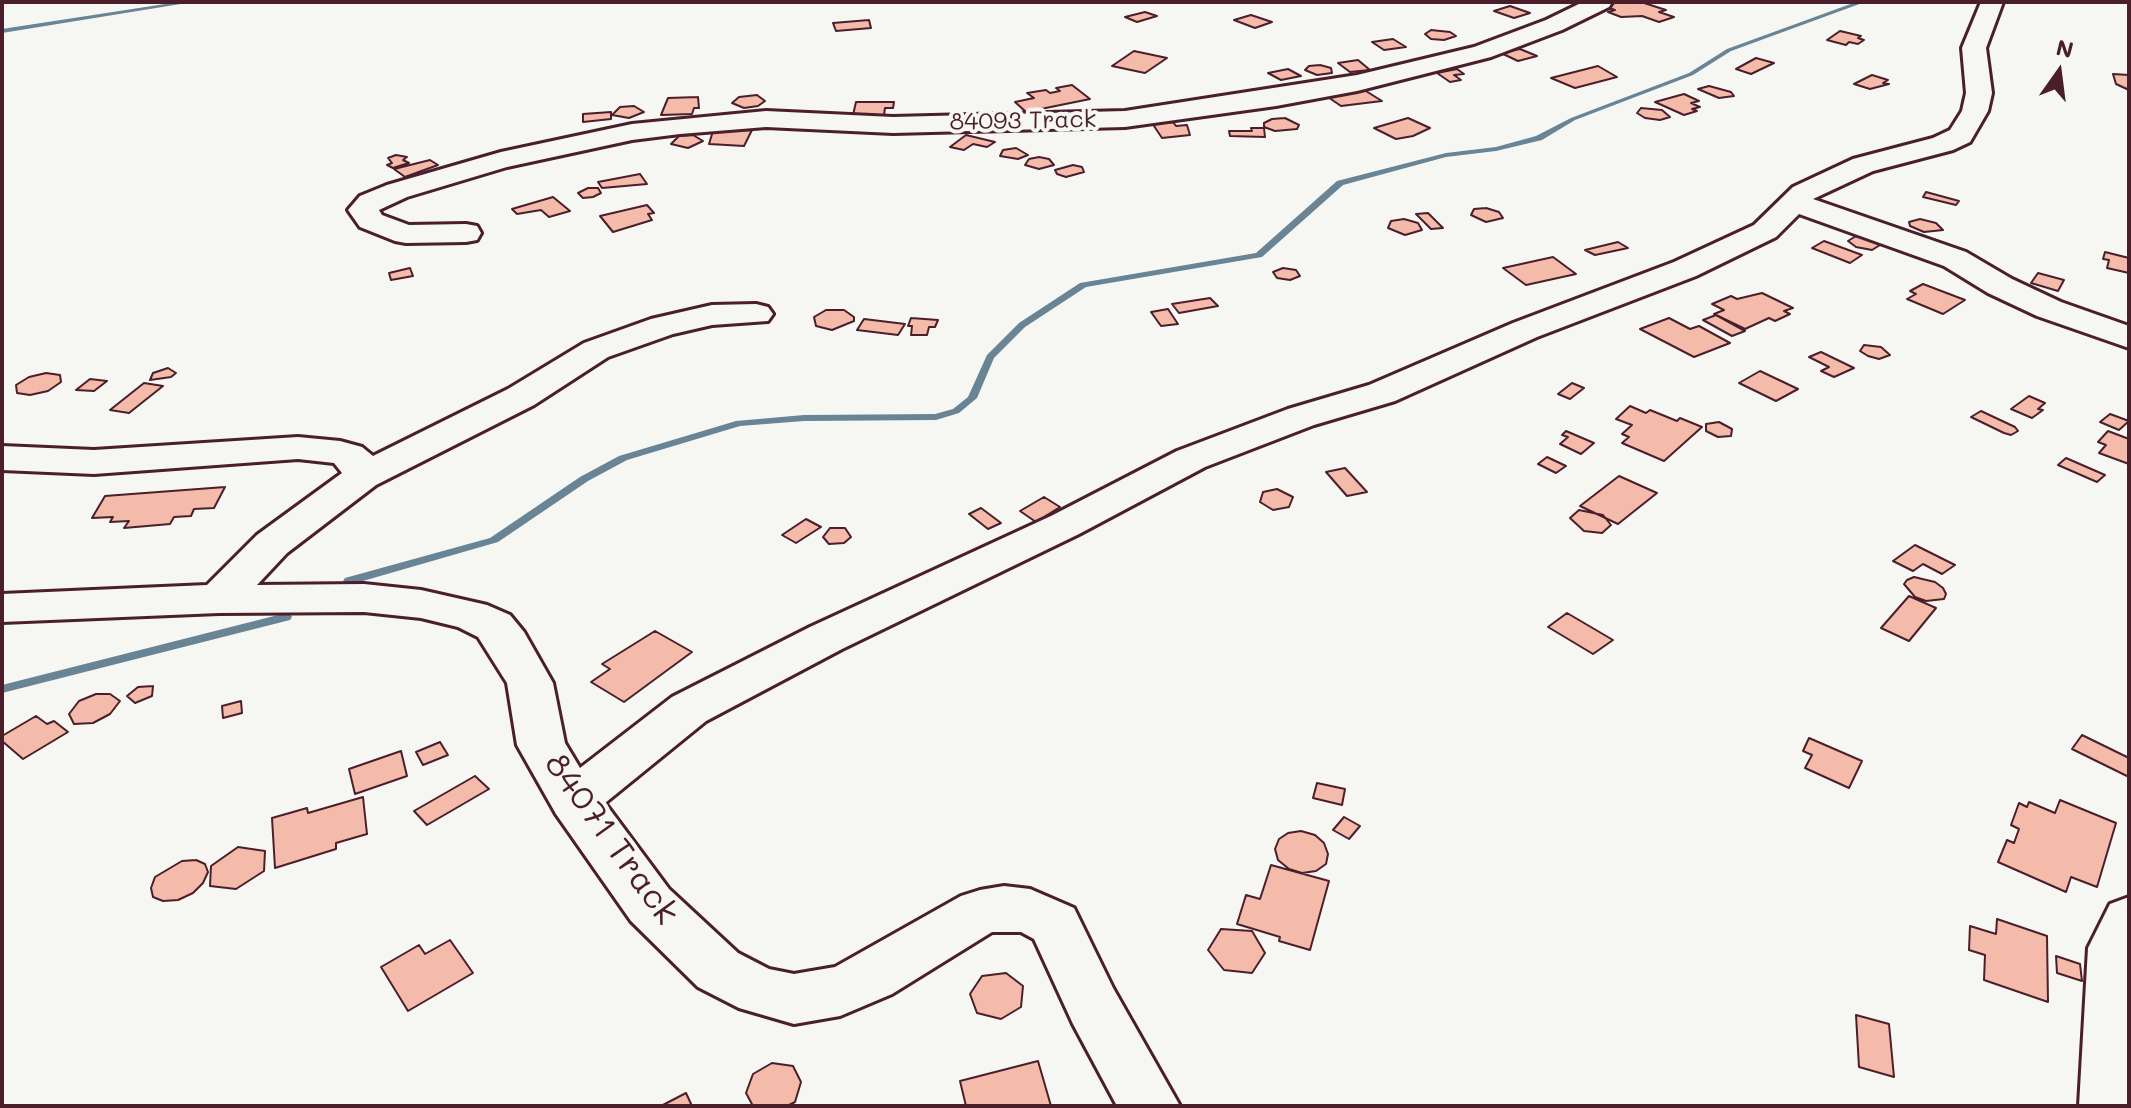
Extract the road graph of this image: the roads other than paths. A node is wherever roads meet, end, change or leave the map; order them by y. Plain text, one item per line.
1 (1601, 2) edge
2 (1992, 2) edge
3 (1792, 202) junction
4 (466, 233) dead end
5 (756, 314) dead end
6 (2129, 338) edge
7 (2, 458) edge
8 (362, 477) junction
9 (219, 599) junction
10 (2, 608) edge
11 (574, 800) junction
12 (2129, 920) edge
13 (1149, 1106) edge
14 (2110, 1106) edge

1 - 4 street, 84093 Track
2 - 3 street
3 - 6 street
3 - 11 street
5 - 8 street
7 - 8 street
8 - 9 street
9 - 10 street, 84071 Track
9 - 11 street, 84071 Track
11 - 13 street, 84071 Track
12 - 14 street

